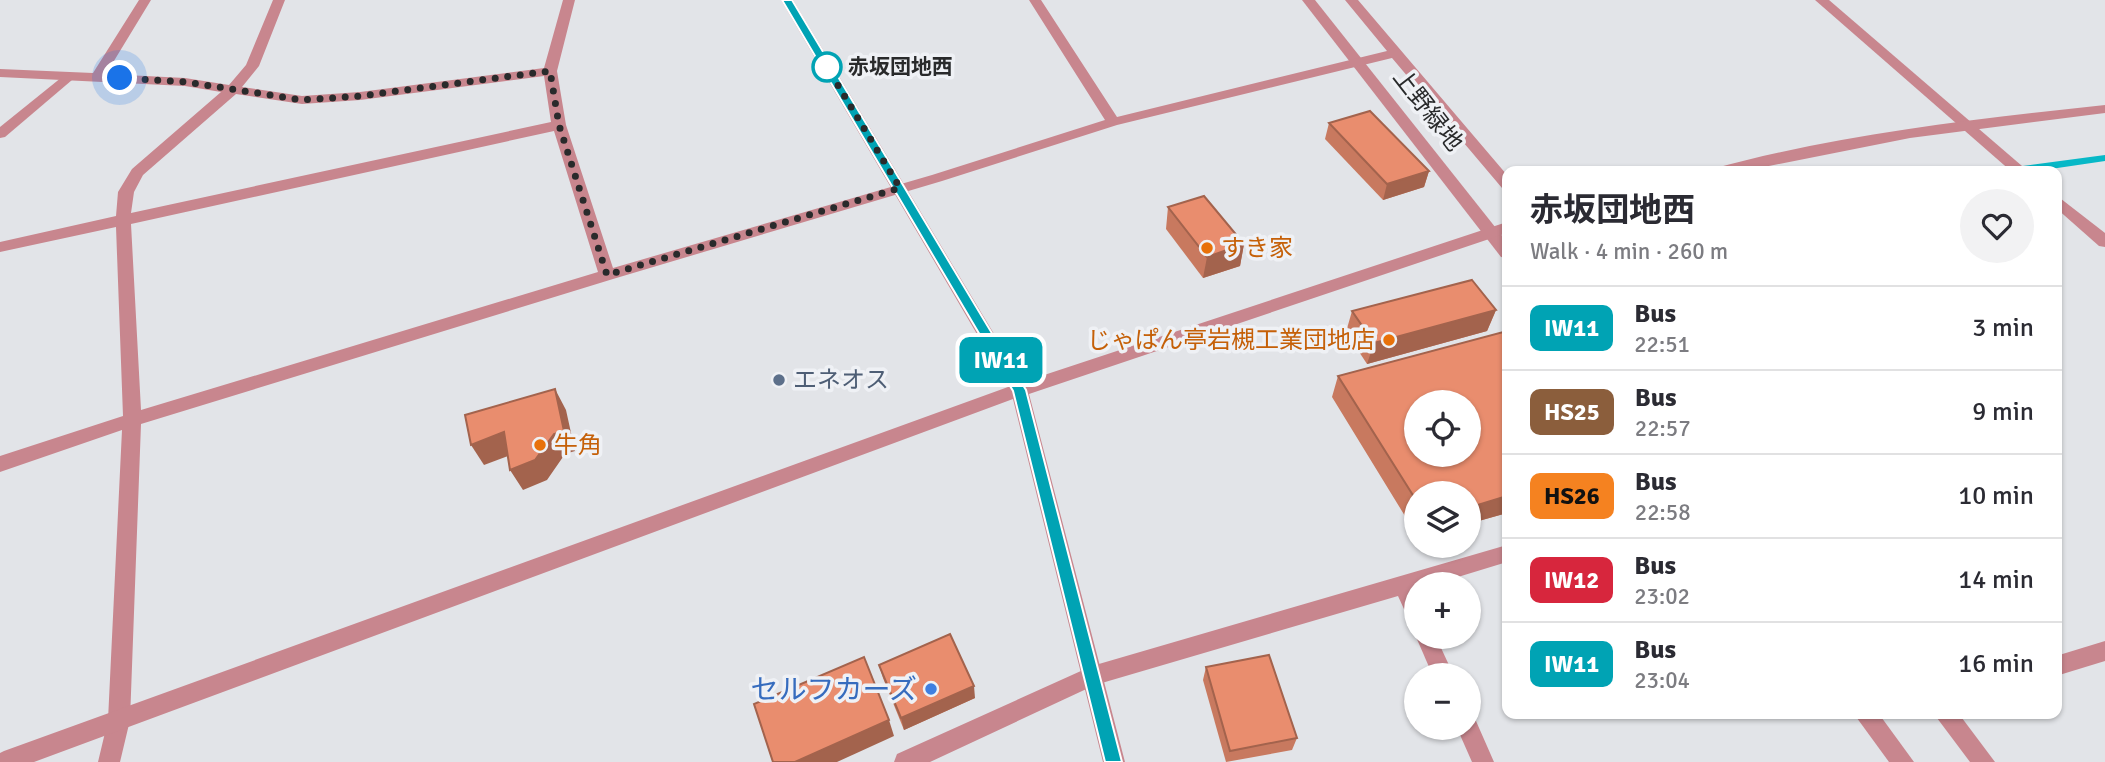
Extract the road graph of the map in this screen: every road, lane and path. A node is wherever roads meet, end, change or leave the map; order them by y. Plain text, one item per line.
1 (145, 0) edge
2 (279, 0) edge
3 (569, 0) edge
4 (787, 0) edge
5 (1035, 0) edge
6 (1308, 0) edge
7 (1351, 0) edge
8 (1821, 0) edge
9 (1395, 53) junction
10 (1357, 62) junction
11 (550, 71) junction
12 (0, 73) edge
13 (98, 76) junction
14 (67, 77) junction
15 (233, 89) junction
16 (2105, 109) edge
17 (1113, 122) junction
18 (1966, 124) junction
19 (559, 125) junction
20 (0, 134) edge
21 (1740, 166) edge
22 (2015, 166) edge
23 (1502, 179) edge
24 (900, 188) junction
25 (2062, 205) edge
26 (123, 221) junction
27 (1498, 229) edge
28 (2105, 242) edge
29 (0, 247) edge
30 (607, 275) junction
31 (1019, 390) junction
32 (132, 420) junction
33 (0, 464) edge
34 (1502, 555) edge
35 (1403, 586) joint
36 (2105, 651) edge
37 (2062, 664) edge
38 (1093, 676) junction
39 (1869, 719) edge
40 (1949, 719) edge
41 (119, 720) junction
42 (1473, 740) edge
43 (4, 762) edge
44 (109, 762) edge
45 (905, 762) edge
46 (1114, 762) edge
47 (1483, 762) edge
48 (1903, 762) edge
49 (1984, 762) edge

1 - 13 street
2 - 15 street
3 - 11 street
4 - 24 street
5 - 17 street
6 - 10 street, 上野緑地
7 - 9 street
8 - 18 street
9 - 10 street
9 - 23 street
10 - 17 street
10 - 27 street, 上野緑地
11 - 15 street
11 - 19 street
12 - 14 street
13 - 14 street
13 - 15 street
14 - 20 street
15 - 26 street
16 - 18 street
17 - 24 street
18 - 21 street
18 - 22 street
19 - 26 street
19 - 30 street
24 - 30 street
24 - 31 street
25 - 28 street
26 - 29 street
26 - 32 street
27 - 31 street
30 - 32 street
31 - 38 street
31 - 41 street
32 - 33 street
32 - 41 street
34 - 35 street
35 - 38 street
36 - 37 street
38 - 45 street
38 - 46 street
39 - 48 street
40 - 49 street
41 - 43 street
41 - 44 street
42 - 47 street

